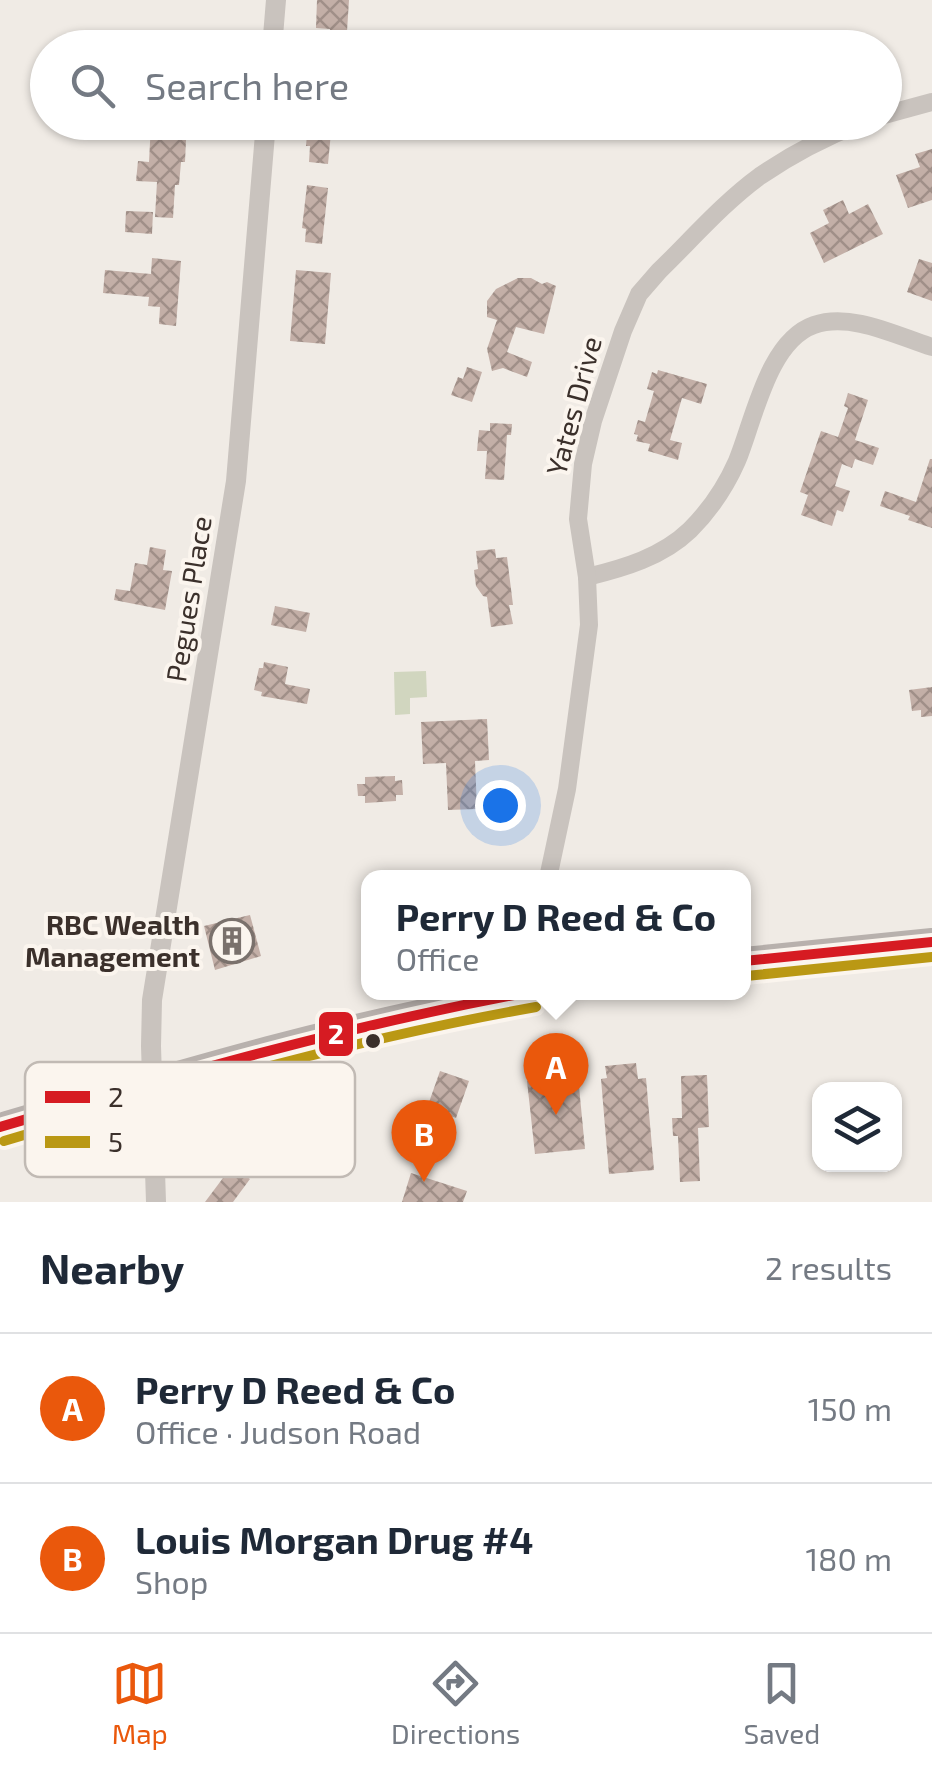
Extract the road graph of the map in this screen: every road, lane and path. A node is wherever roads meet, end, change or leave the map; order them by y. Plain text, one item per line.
1 (276, 0) edge
2 (274, 30) edge
3 (932, 102) edge
4 (902, 110) edge
5 (264, 140) edge
6 (823, 140) edge
7 (932, 347) edge
8 (587, 577) junction
9 (550, 870) edge
10 (932, 942) edge
11 (751, 960) edge
12 (493, 1000) edge
13 (152, 1062) edge
14 (229, 1062) edge
15 (25, 1120) edge
16 (0, 1127) edge
17 (155, 1177) edge
18 (156, 1202) edge

1 - 2 street
3 - 4 street
5 - 13 street, Pegues Place
6 - 8 street, Yates Drive
7 - 8 street
8 - 9 street, Yates Drive
10 - 11 main road
12 - 14 main road
15 - 16 main road
17 - 18 street, Pegues Place

